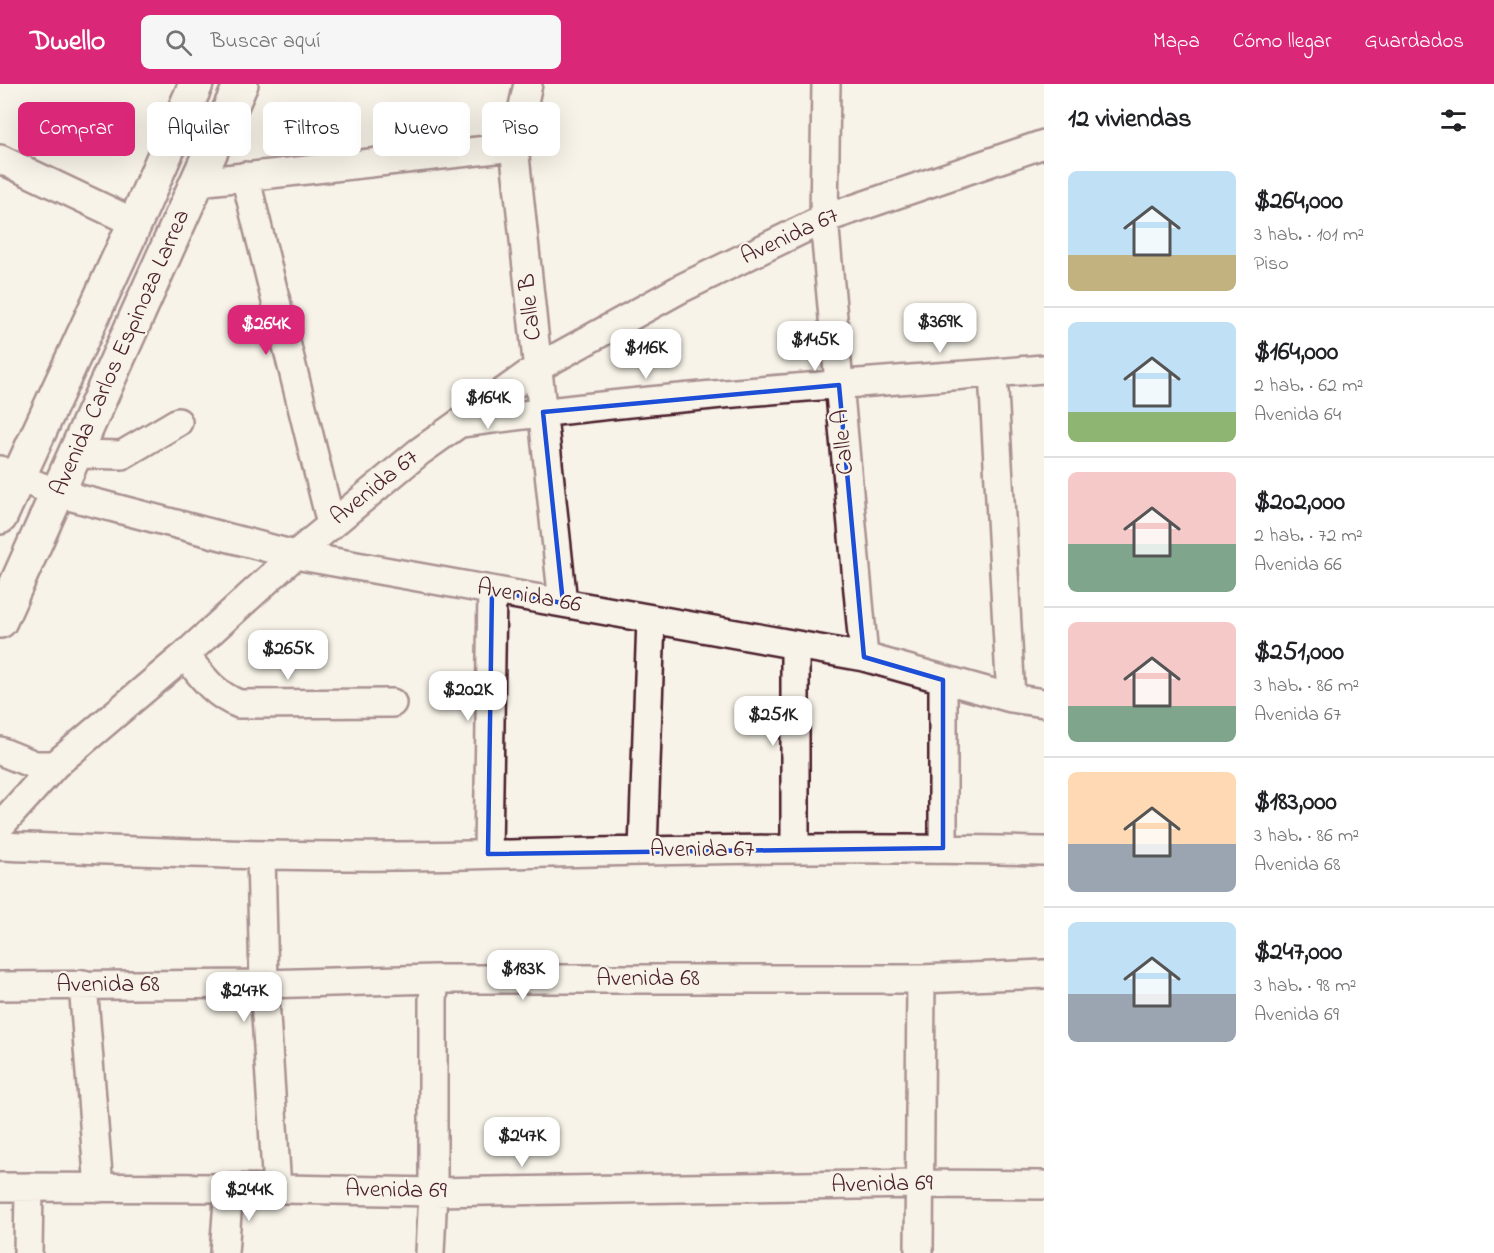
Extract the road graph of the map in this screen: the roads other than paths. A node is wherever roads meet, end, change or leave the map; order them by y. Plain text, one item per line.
1 (196, 84) edge
2 (241, 84) edge
3 (528, 84) edge
4 (826, 84) edge
5 (524, 102) edge
6 (1044, 144) edge
7 (482, 150) edge
8 (515, 156) edge
9 (0, 159) edge
10 (245, 176) junction
11 (198, 182) junction
12 (824, 219) junction
13 (135, 223) junction
14 (537, 368) junction
15 (1044, 369) edge
16 (993, 373) junction
17 (839, 385) junction
18 (543, 412) junction
19 (178, 422) dead end
20 (459, 423) junction
21 (75, 454) junction
22 (9, 474) edge
23 (57, 493) junction
24 (0, 517) edge
25 (331, 524) junction
26 (295, 555) junction
27 (492, 591) junction
28 (563, 603) junction
29 (651, 619) junction
30 (0, 621) edge
31 (795, 645) junction
32 (185, 655) junction
33 (864, 657) junction
34 (943, 680) junction
35 (1011, 698) junction
36 (392, 703) dead end
37 (1044, 703) edge
38 (0, 751) edge
39 (55, 765) junction
40 (0, 826) edge
41 (0, 846) edge
42 (943, 848) junction
43 (795, 849) junction
44 (643, 850) junction
45 (1044, 850) edge
46 (488, 854) junction
47 (261, 855) junction
48 (1044, 974) edge
49 (435, 979) junction
50 (921, 979) junction
51 (83, 984) junction
52 (264, 984) junction
53 (0, 986) edge
54 (918, 1184) junction
55 (1044, 1185) edge
56 (0, 1187) edge
57 (29, 1188) junction
58 (99, 1188) junction
59 (229, 1188) junction
60 (277, 1189) junction
61 (433, 1192) junction
62 (28, 1253) edge
63 (224, 1253) edge
64 (430, 1253) edge
65 (919, 1253) edge

1 - 13 main road, Avenida Carlos Espinoza Larrea
2 - 11 main road, Avenida Carlos Espinoza Larrea
3 - 5 street, Calle B
4 - 12 street, Calle A
6 - 12 street, Avenida 67
7 - 10 street
8 - 14 street, Calle B
9 - 13 street
10 - 11 street
10 - 25 street
11 - 21 main road, Avenida Carlos Espinoza Larrea
12 - 14 street, Avenida 67
12 - 17 street, Calle A
13 - 22 main road, Avenida Carlos Espinoza Larrea
14 - 18 street, Calle B
14 - 20 street, Avenida 67
15 - 16 street
16 - 17 street
16 - 35 street
17 - 18 street
17 - 33 street, Calle A
18 - 20 street
18 - 28 street, Calle B
19 - 21 street
20 - 25 street, Avenida 67
21 - 23 main road, Avenida Carlos Espinoza Larrea
22 - 23 street, Avenida 66
22 - 24 main road, Avenida Carlos Espinoza Larrea
23 - 26 street, Avenida 66
23 - 30 main road, Avenida Carlos Espinoza Larrea
25 - 26 street, Avenida 67
26 - 27 street, Avenida 66
26 - 32 street, Avenida 67
27 - 28 street, Avenida 66
27 - 46 street
28 - 29 street, Avenida 66
29 - 31 street, Avenida 66
29 - 44 street
31 - 33 street, Avenida 66
31 - 43 street
32 - 36 street
32 - 39 street, Avenida 67
33 - 34 street, Avenida 66
34 - 35 street, Avenida 66
34 - 42 street
35 - 37 street, Avenida 66
38 - 39 street
39 - 40 street, Avenida 67
41 - 47 street, Avenida 67
42 - 43 street, Avenida 67
42 - 45 street, Avenida 67
43 - 44 street, Avenida 67
44 - 46 street, Avenida 67
46 - 47 street, Avenida 67
47 - 52 street
48 - 50 street, Avenida 68
49 - 50 street, Avenida 68
49 - 52 street, Avenida 68
49 - 61 street
50 - 54 street
51 - 52 street, Avenida 68
51 - 53 street, Avenida 68
51 - 58 street
52 - 60 street
54 - 55 street, Avenida 69
54 - 61 street, Avenida 69
54 - 65 street
56 - 57 street, Avenida 69
57 - 58 street, Avenida 69
57 - 62 street
58 - 59 street, Avenida 69
59 - 60 street, Avenida 69
59 - 63 street
60 - 61 street, Avenida 69
61 - 64 street

